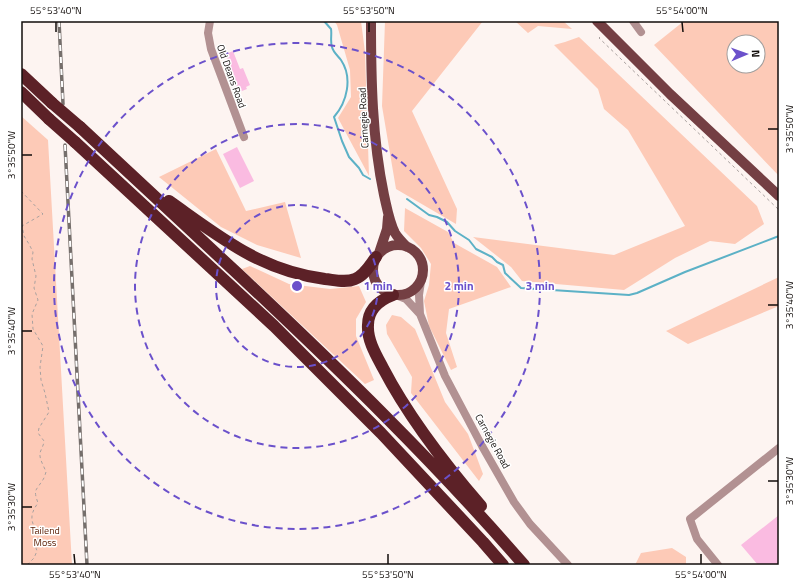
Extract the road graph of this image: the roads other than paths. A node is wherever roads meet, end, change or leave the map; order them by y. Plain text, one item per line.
1 (210, 21) edge
2 (371, 21) edge
3 (597, 21) edge
4 (633, 21) edge
5 (641, 32) dead end
6 (21, 74) edge
7 (21, 92) edge
8 (244, 137) dead end
9 (126, 170) junction
10 (779, 196) edge
11 (388, 213) junction
12 (407, 247) junction
13 (377, 255) junction
14 (422, 275) junction
15 (395, 295) junction
16 (420, 314) junction
17 (779, 448) edge
18 (503, 565) edge
19 (524, 565) edge
20 (531, 565) edge
21 (568, 565) edge
22 (718, 565) edge

1 - 8 street, Old Deans Road
2 - 11 main road, Carnegie Road
3 - 10 main road
4 - 5 street
6 - 9 highway, bridge
7 - 18 highway, bridge
9 - 13 highway
9 - 19 highway
11 - 12 main road, Carnegie Road
11 - 13 main road, Carnegie Road
12 - 13 main road
12 - 14 main road
13 - 15 main road
14 - 15 main road
14 - 16 street, Carnegie Road
15 - 16 street, Carnegie Road
15 - 20 highway
16 - 21 street, Carnegie Road
17 - 22 street

